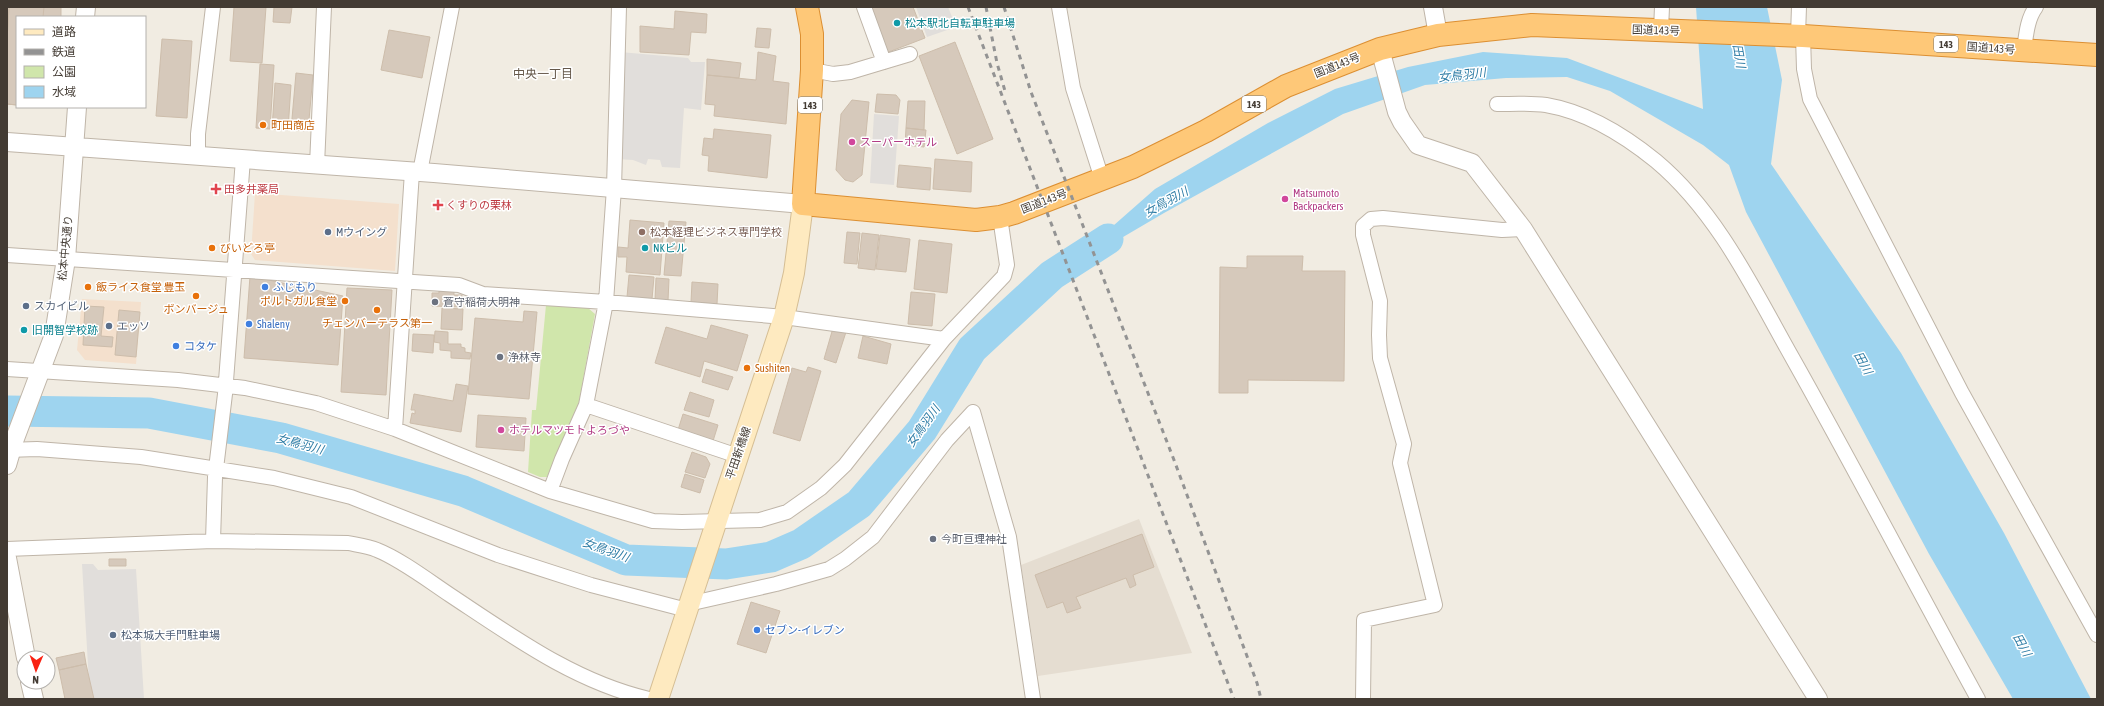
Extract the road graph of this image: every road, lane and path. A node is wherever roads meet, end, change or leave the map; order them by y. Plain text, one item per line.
1 (213, 7) edge
2 (324, 7) edge
3 (452, 7) edge
4 (619, 7) edge
5 (807, 7) edge
6 (864, 7) edge
7 (1059, 7) edge
8 (1433, 7) edge
9 (1662, 7) edge
10 (1799, 7) edge
11 (2036, 7) edge
12 (1666, 30) junction
13 (1438, 35) junction
14 (1798, 35) junction
15 (2024, 50) junction
16 (910, 54) dead end
17 (2097, 55) edge
18 (1381, 56) junction
19 (884, 62) junction
20 (812, 70) junction
21 (1497, 104) dead end
22 (77, 108) edge
23 (7, 142) edge
24 (74, 147) junction
25 (198, 156) junction
26 (244, 159) junction
27 (317, 165) junction
28 (416, 172) junction
29 (1102, 179) junction
30 (614, 188) junction
31 (803, 204) junction
32 (1000, 217) junction
33 (1523, 229) junction
34 (7, 255) edge
35 (66, 259) junction
36 (235, 270) junction
37 (406, 283) junction
38 (606, 302) junction
39 (784, 317) junction
40 (944, 339) junction
41 (7, 369) edge
42 (38, 377) junction
43 (225, 386) junction
44 (586, 405) junction
45 (395, 429) junction
46 (10, 451) edge
47 (738, 456) junction
48 (216, 464) junction
49 (550, 491) junction
50 (713, 528) junction
51 (213, 541) junction
52 (7, 549) edge
53 (7, 558) edge
54 (690, 602) junction
55 (2097, 635) edge
56 (24, 650) edge
57 (649, 699) edge
58 (658, 699) edge
59 (1033, 699) edge
60 (1363, 699) edge
61 (1818, 699) edge
62 (1978, 699) edge

1 - 25 street
2 - 27 street
3 - 28 street
4 - 30 street
5 - 20 highway, 143
6 - 19 street
7 - 29 street
8 - 13 street
9 - 12 street
10 - 14 street
11 - 15 street
12 - 13 highway, 国道143号 / 143
12 - 14 highway, 国道143号 / 143
13 - 18 highway, 国道143号 / 143
14 - 15 highway, 国道143号 / 143
14 - 55 street
15 - 17 highway, 国道143号 / 143
16 - 19 street
18 - 29 highway, 国道143号 / 143
18 - 33 street
19 - 20 street
20 - 31 highway, 143
21 - 62 street
22 - 24 street, 松本中央通り
23 - 24 street
24 - 25 street
24 - 35 street, 松本中央通り
25 - 26 street
26 - 27 street
26 - 36 street
27 - 28 street
28 - 30 street
28 - 37 street
29 - 32 highway, 国道143号 / 143
30 - 31 street
30 - 38 street
31 - 32 highway, 国道143号 / 143
31 - 39 main road, 平田新橋線
32 - 40 street
33 - 60 street
33 - 61 street
34 - 35 street
35 - 36 street
35 - 42 street, 松本中央通り
36 - 37 street
36 - 43 street
37 - 38 street
37 - 45 street
38 - 39 street
38 - 44 street
39 - 40 street
39 - 47 main road, 平田新橋線
40 - 50 street
41 - 42 street
42 - 43 street
42 - 46 street, 松本中央通り
43 - 45 street
43 - 48 street
44 - 47 street
44 - 49 street
45 - 49 street
46 - 48 street
47 - 50 main road, 平田新橋線
48 - 51 street
48 - 54 street
49 - 50 street
50 - 54 main road, 平田新橋線
51 - 52 street
51 - 57 street
53 - 56 street
54 - 58 main road, 平田新橋線
54 - 59 street

